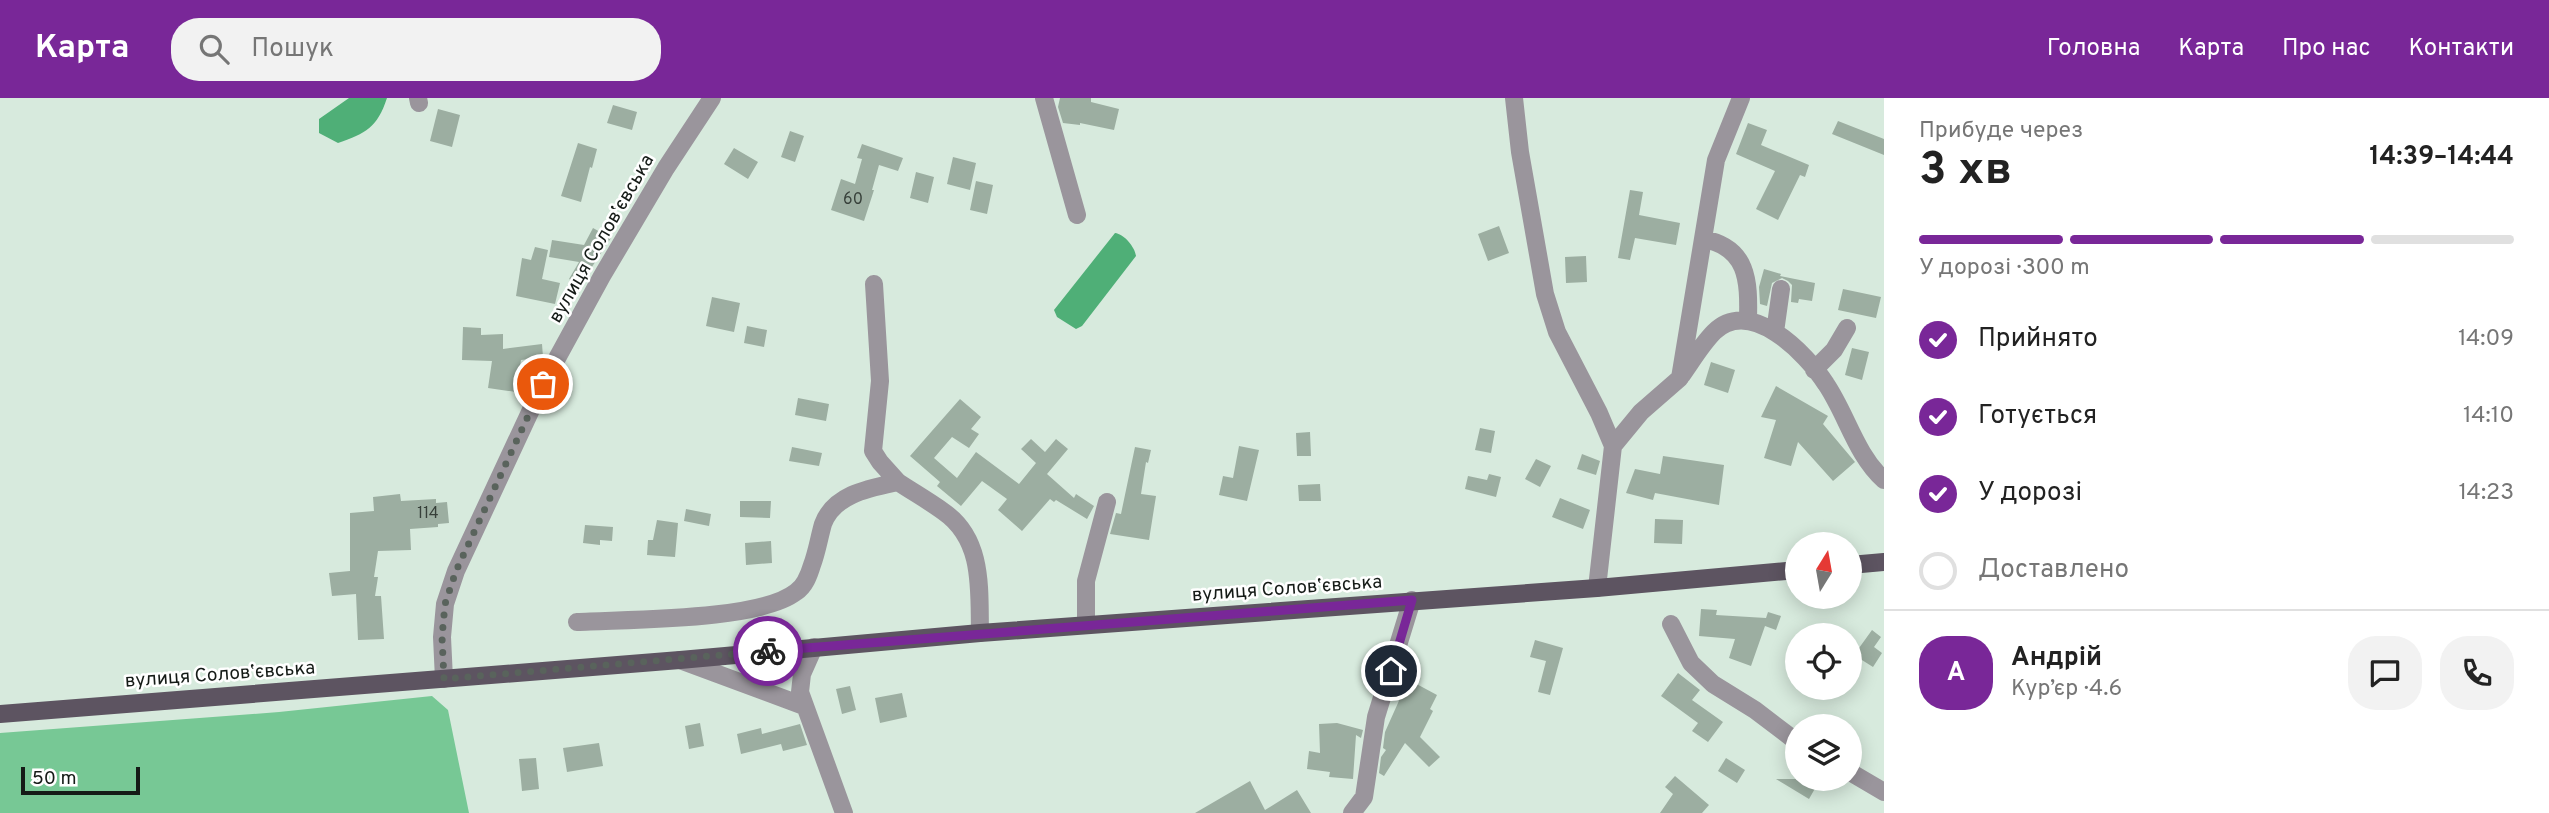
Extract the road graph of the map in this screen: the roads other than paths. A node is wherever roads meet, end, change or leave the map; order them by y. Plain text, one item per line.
1 (712, 98) edge
2 (1044, 98) edge
3 (1514, 98) edge
4 (1741, 98) edge
5 (1077, 215) dead end
6 (1703, 239) junction
7 (874, 284) dead end
8 (1781, 289) dead end
9 (1748, 319) junction
10 (1847, 328) dead end
11 (1775, 332) junction
12 (1814, 370) junction
13 (1680, 378) junction
14 (1612, 446) junction
15 (1884, 481) edge
16 (898, 482) junction
17 (1107, 502) dead end
18 (1884, 562) edge
19 (1862, 564) edge
20 (1785, 571) edge
21 (1597, 588) junction
22 (1412, 600) junction
23 (577, 622) dead end
24 (1671, 624) dead end
25 (1086, 625) junction
26 (980, 633) junction
27 (814, 647) junction
28 (680, 660) junction
29 (444, 679) junction
30 (804, 706) junction
31 (0, 714) edge
32 (1785, 733) edge
33 (1862, 779) edge
34 (1884, 792) edge
35 (844, 813) edge
36 (1352, 813) edge

1 - 29 street, вулиця Соловʼєвська
2 - 5 street
3 - 14 street
4 - 6 street
6 - 9 street
6 - 13 street
7 - 16 street
8 - 11 street
9 - 11 street
9 - 13 street
10 - 12 street
11 - 12 street
12 - 15 street
13 - 14 street
14 - 21 street
16 - 23 street
16 - 26 street
17 - 25 street
18 - 19 main road
20 - 21 main road, вулиця Соловʼєвська
21 - 22 main road, вулиця Соловʼєвська
22 - 25 main road, вулиця Соловʼєвська
22 - 36 street
24 - 32 street
25 - 26 main road, вулиця Соловʼєвська
26 - 27 main road, вулиця Соловʼєвська
27 - 28 main road, вулиця Соловʼєвська
27 - 30 street
28 - 29 main road, вулиця Соловʼєвська
28 - 30 street
29 - 31 main road, вулиця Соловʼєвська
30 - 35 street
33 - 34 street

